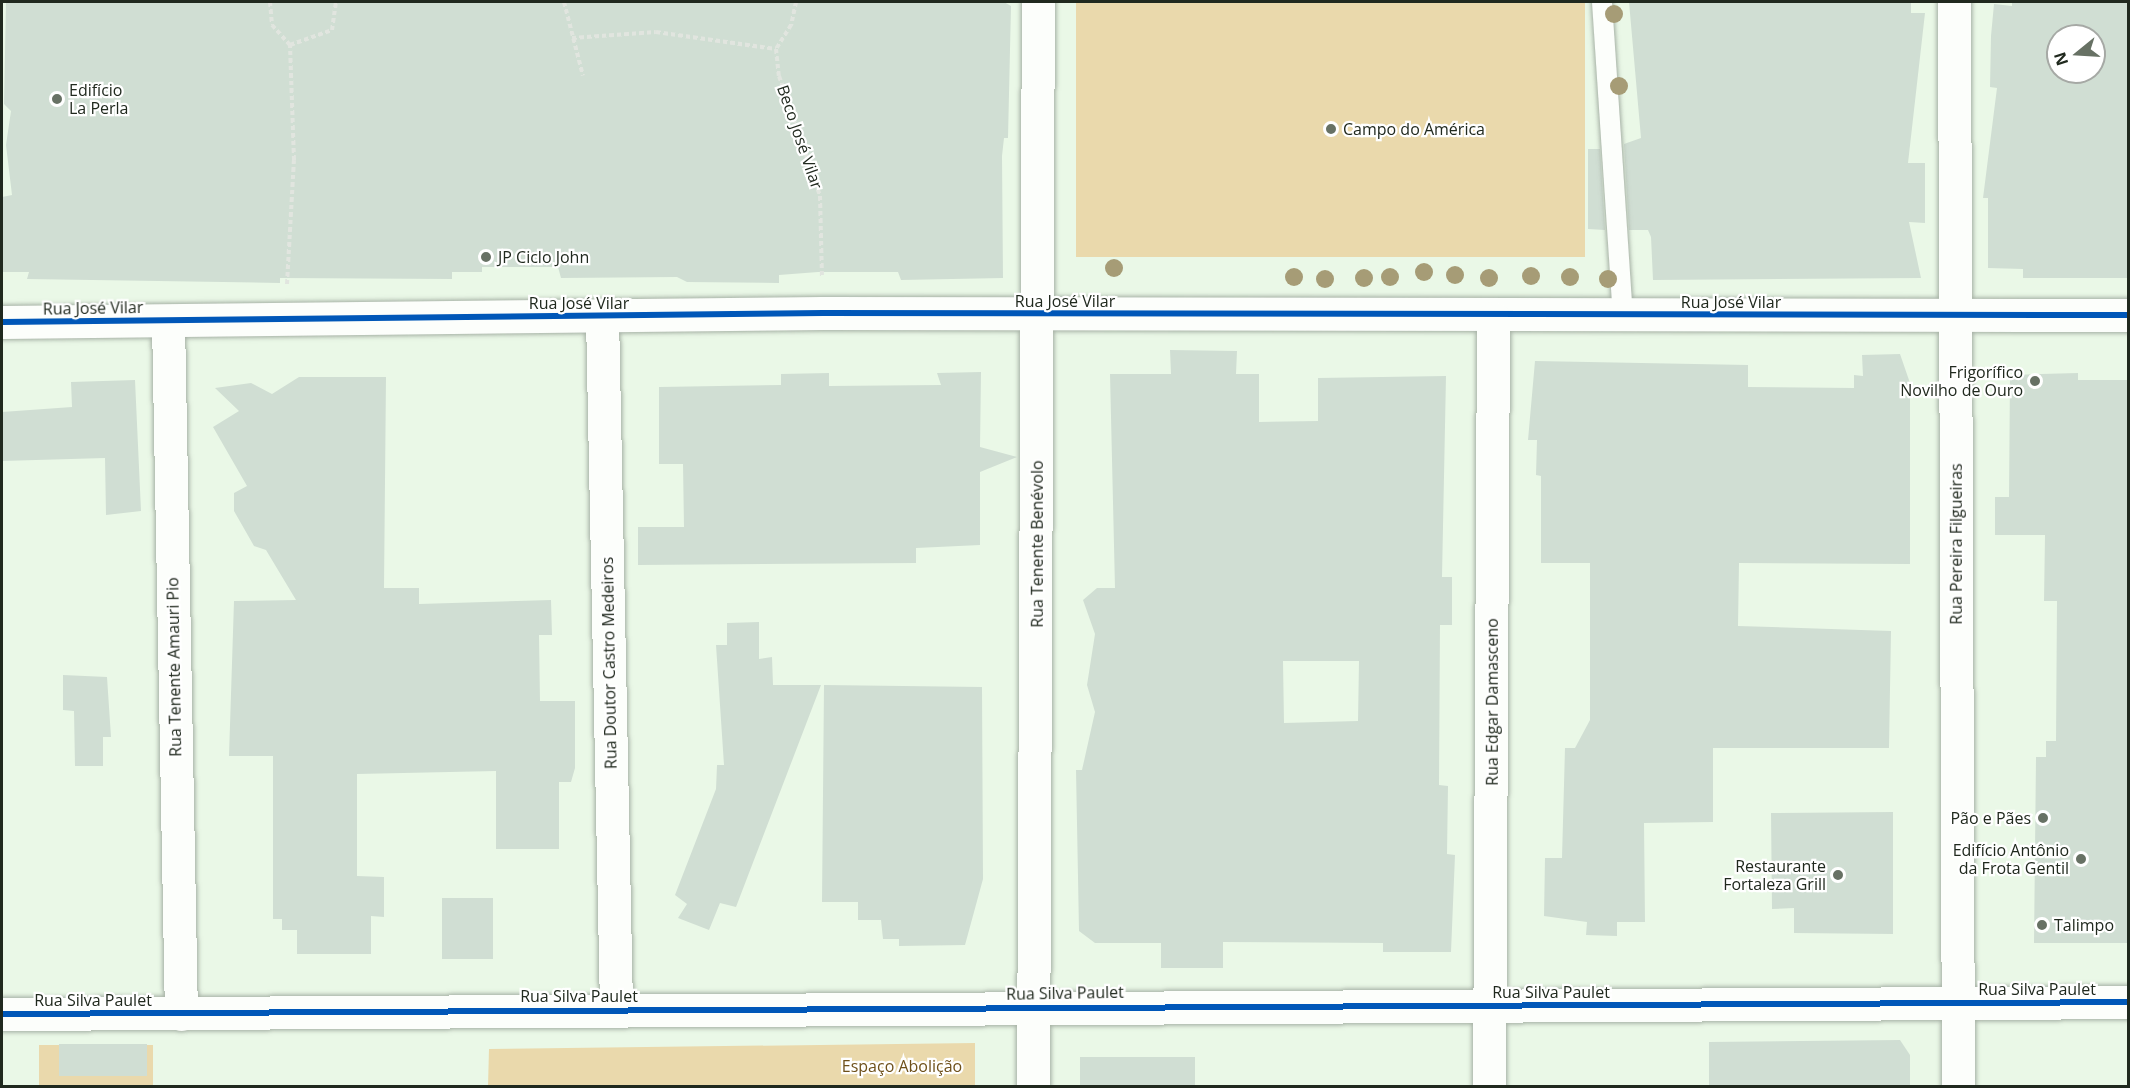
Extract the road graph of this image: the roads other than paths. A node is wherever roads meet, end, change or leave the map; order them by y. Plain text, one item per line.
1 (1038, 2) edge
2 (1602, 2) edge
3 (1954, 2) edge
4 (1039, 314) junction
5 (1954, 315) junction
6 (2128, 315) edge
7 (602, 316) junction
8 (1623, 317) junction
9 (1493, 318) junction
10 (168, 321) junction
11 (2, 322) edge
12 (2128, 1002) edge
13 (1958, 1003) junction
14 (1033, 1006) junction
15 (1489, 1006) junction
16 (616, 1010) junction
17 (2, 1014) edge
18 (181, 1014) junction
19 (1033, 1086) edge
20 (1489, 1086) edge
21 (1958, 1086) edge

1 - 4 street, Rua Tenente Benévolo
2 - 8 lane
3 - 5 street, Rua Pereira Filgueiras
4 - 7 street, Rua José Vilar
4 - 9 street, Rua José Vilar
4 - 14 street, Rua Tenente Benévolo
5 - 6 street, Rua José Vilar
5 - 8 street, Rua José Vilar
5 - 13 street, Rua Pereira Filgueiras
7 - 10 street, Rua José Vilar
7 - 16 street, Rua Doutor Castro Medeiros
8 - 9 street, Rua José Vilar
9 - 15 street, Rua Edgar Damasceno
10 - 11 street, Rua José Vilar
10 - 18 street, Rua Tenente Amauri Pio
12 - 13 street, Rua Silva Paulet
13 - 15 street, Rua Silva Paulet
13 - 21 street, Rua Pereira Filgueiras
14 - 15 street, Rua Silva Paulet
14 - 16 street, Rua Silva Paulet
14 - 19 street, Rua Tenente Benévolo
15 - 20 street, Rua Edgar Damasceno
16 - 18 street, Rua Silva Paulet
17 - 18 street, Rua Silva Paulet

